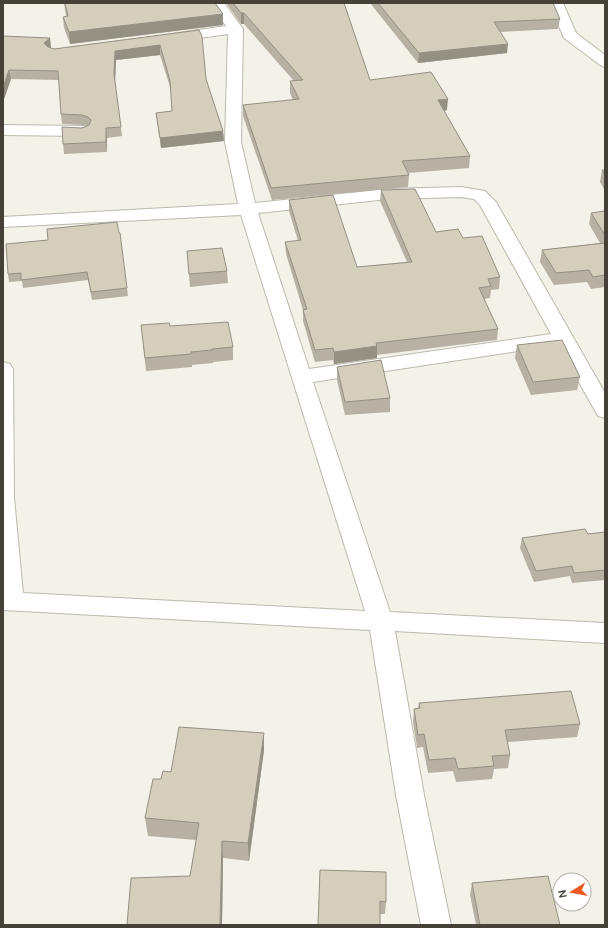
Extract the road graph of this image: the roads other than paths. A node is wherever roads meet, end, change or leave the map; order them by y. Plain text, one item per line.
1 (217, 3) edge
2 (556, 3) edge
3 (236, 30) junction
4 (159, 40) edge
5 (605, 62) edge
6 (3, 130) edge
7 (84, 131) edge
8 (248, 209) junction
9 (3, 222) edge
10 (564, 338) junction
11 (3, 369) edge
12 (301, 377) junction
13 (605, 412) edge
14 (7, 602) edge
15 (381, 621) junction
16 (605, 633) edge
17 (436, 925) edge

1 - 3 street
2 - 5 street
3 - 4 street
3 - 8 street
6 - 7 street
8 - 9 street
8 - 10 street
8 - 12 street
10 - 12 street
10 - 13 street
11 - 14 street
12 - 15 street
14 - 15 street
15 - 16 street
15 - 17 street

